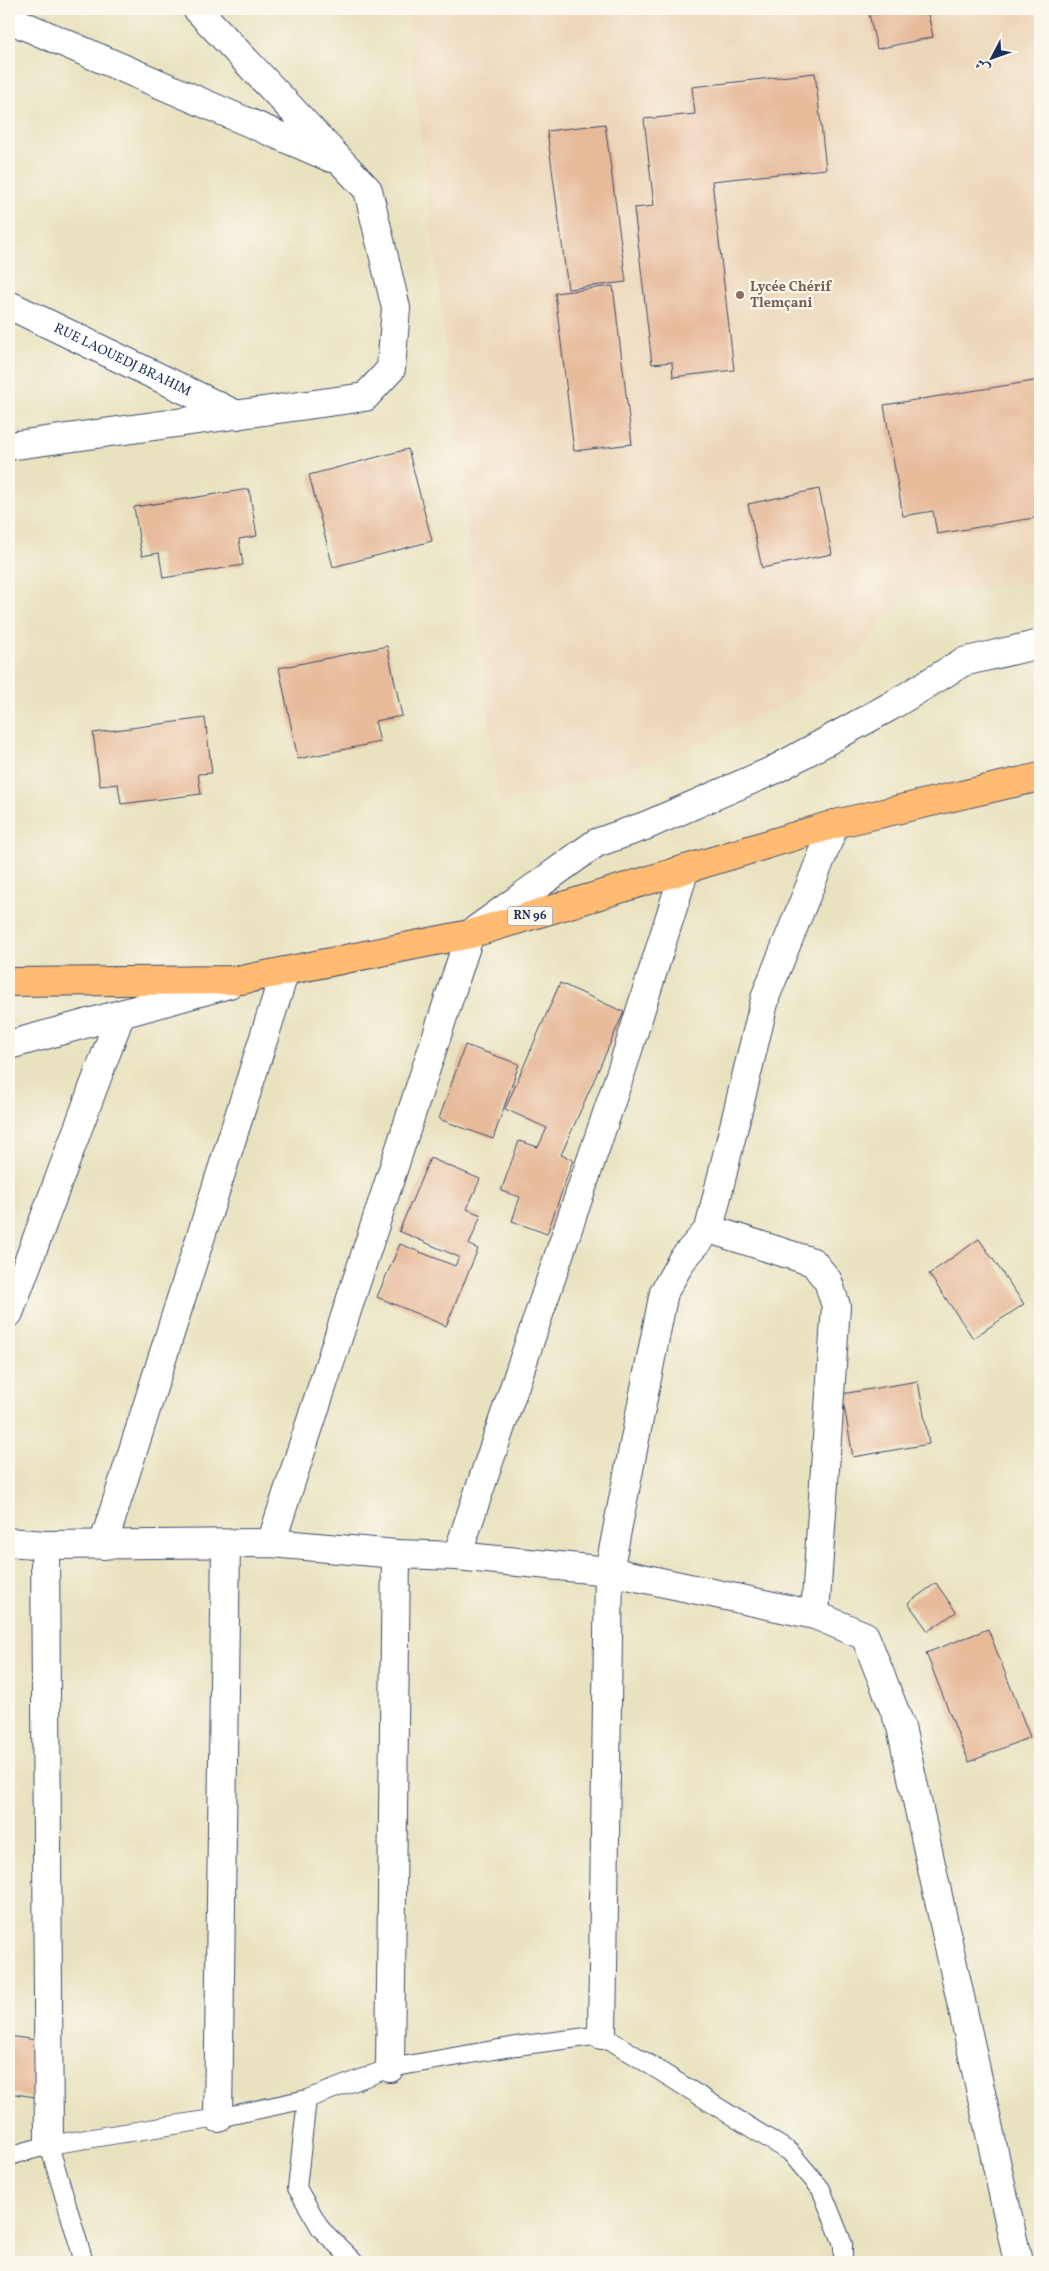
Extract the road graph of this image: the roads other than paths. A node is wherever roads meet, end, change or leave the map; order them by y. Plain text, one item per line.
1 (197, 9) edge
2 (9, 18) edge
3 (342, 163) junction
4 (9, 305) edge
5 (237, 415) junction
6 (9, 446) edge
7 (1040, 644) edge
8 (1040, 777) edge
9 (835, 824) junction
10 (685, 869) junction
11 (470, 934) junction
12 (285, 971) junction
13 (240, 980) junction
14 (9, 982) edge
15 (120, 1016) junction
16 (9, 1045) edge
17 (709, 1229) junction
18 (9, 1313) edge
19 (9, 1542) edge
20 (272, 1543) junction
21 (226, 1544) junction
22 (45, 1545) junction
23 (103, 1545) junction
24 (396, 1554) junction
25 (457, 1556) junction
26 (609, 1571) junction
27 (815, 1615) junction
28 (602, 2035) junction
29 (390, 2068) junction
30 (307, 2099) junction
31 (218, 2118) junction
32 (50, 2145) junction
33 (9, 2156) edge
34 (84, 2262) edge
35 (354, 2262) edge
36 (843, 2262) edge
37 (1018, 2262) edge

1 - 3 street
2 - 3 street
3 - 5 street
4 - 5 street, RUE LAOUEDJ BRAHIM
5 - 6 street
7 - 11 street
8 - 9 main road, RN 96
9 - 10 main road, RN 96
9 - 17 street
10 - 11 main road, RN 96
10 - 25 street
11 - 12 main road, RN 96
11 - 20 street
12 - 13 main road, RN 96
12 - 23 street
13 - 14 main road, RN 96
13 - 15 street
15 - 16 street
15 - 18 street
17 - 26 street
17 - 27 street
19 - 22 street
20 - 21 street
20 - 24 street
21 - 23 street
21 - 31 street
22 - 23 street
22 - 32 street
24 - 25 street
24 - 29 street
25 - 26 street
26 - 27 street
26 - 28 street
27 - 37 street
28 - 29 lane
28 - 36 lane
29 - 30 lane
30 - 31 lane
30 - 35 lane
31 - 32 lane
32 - 33 lane
32 - 34 lane

